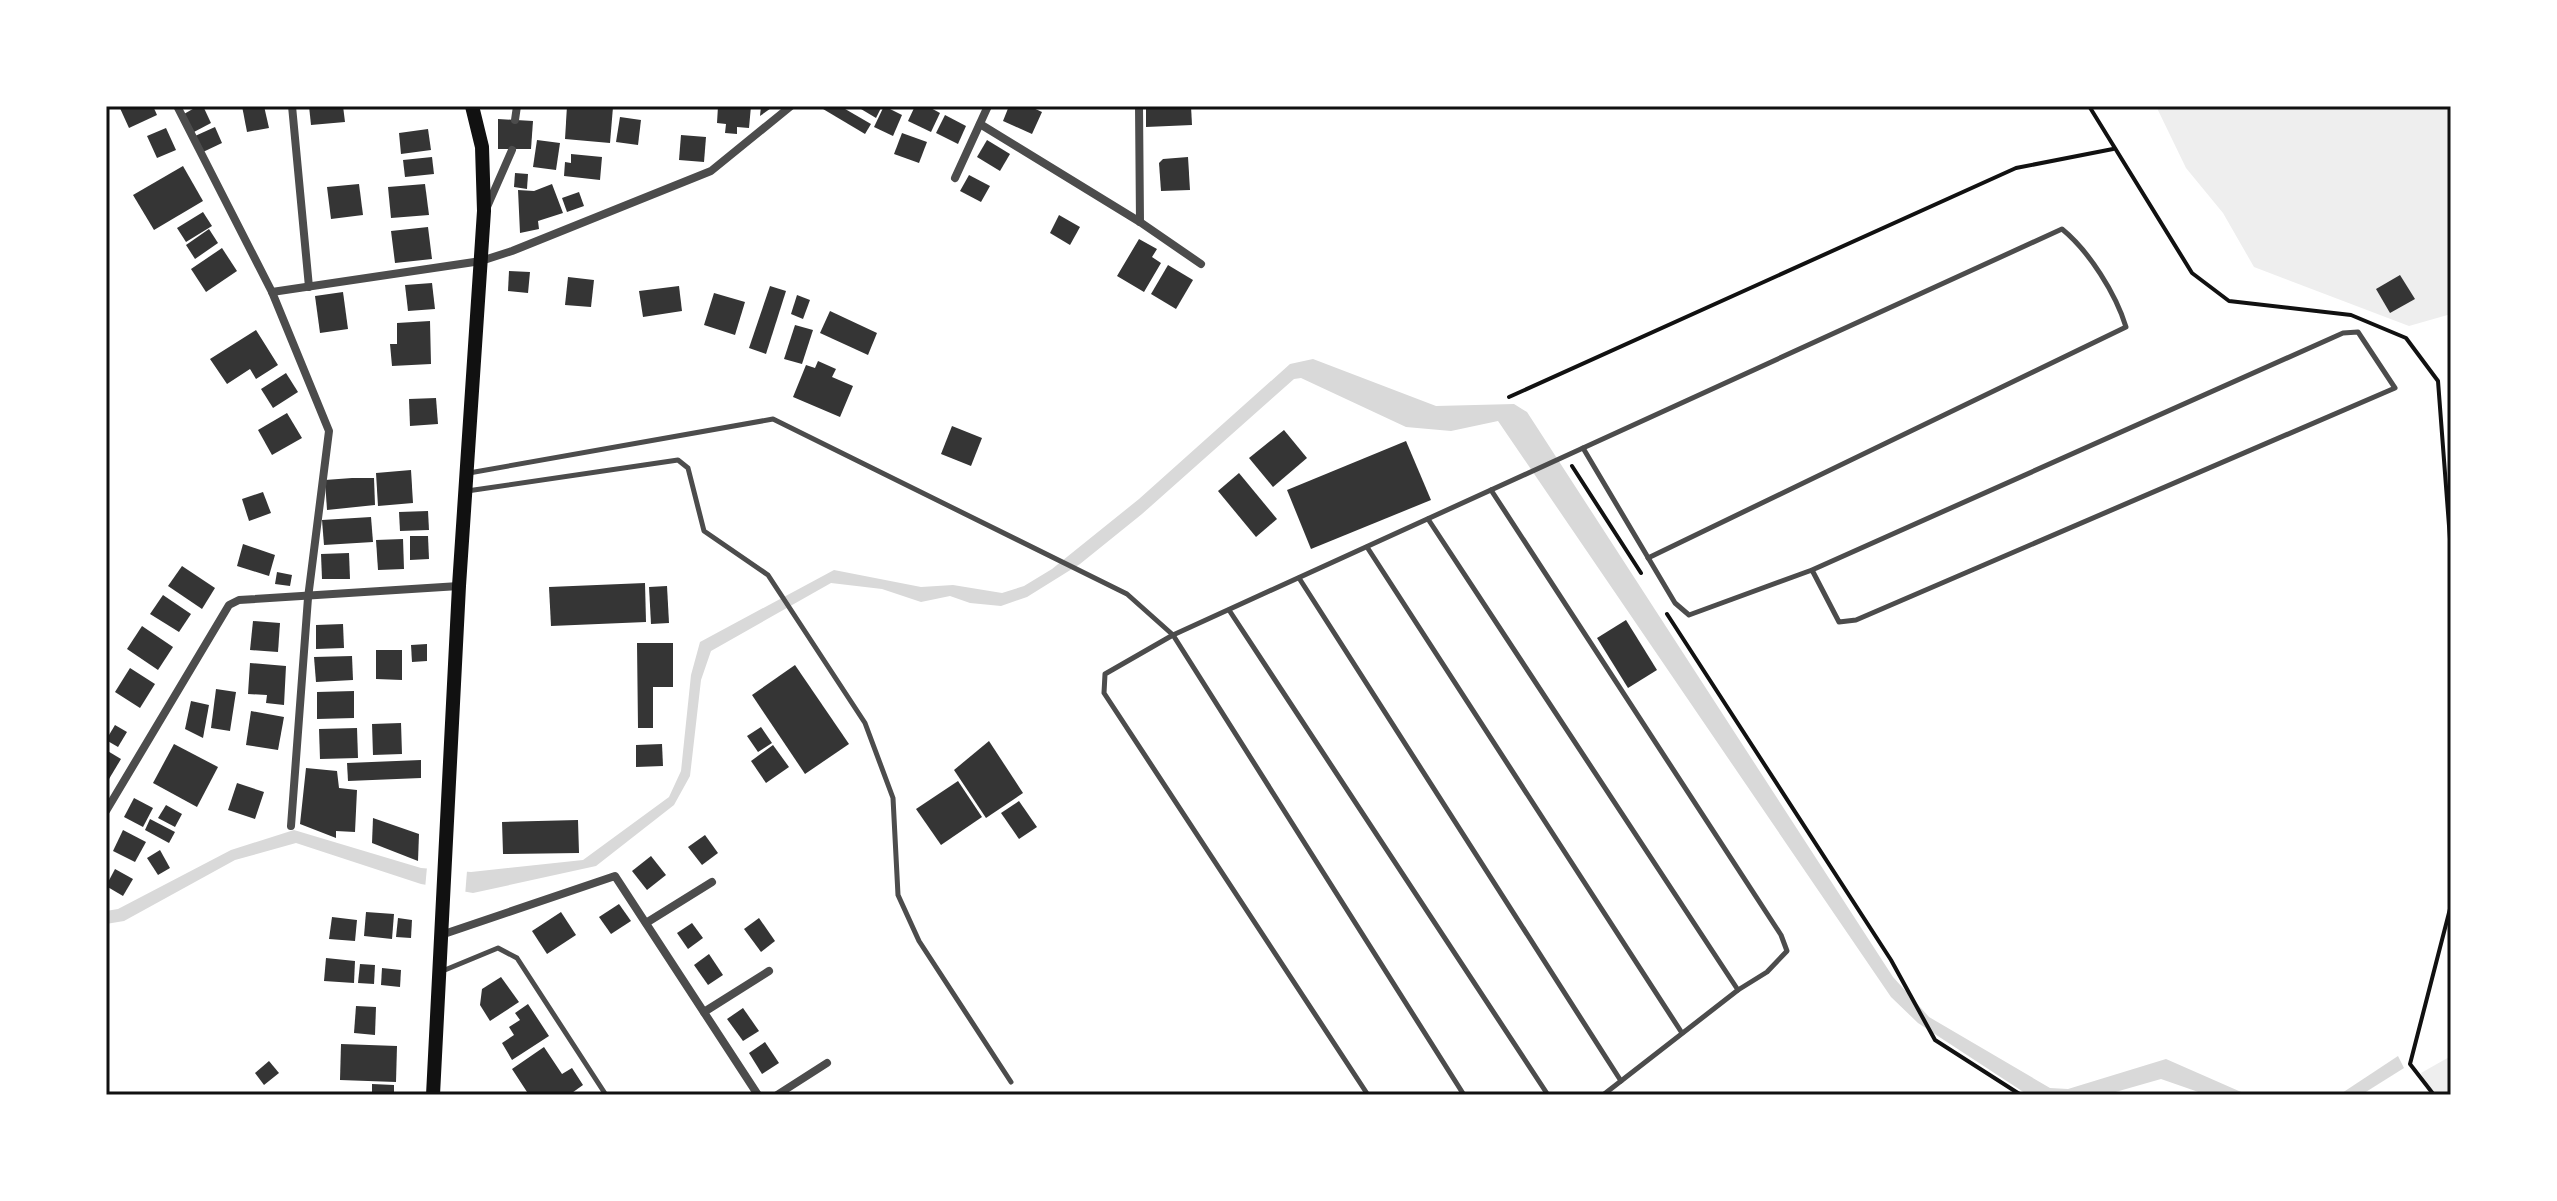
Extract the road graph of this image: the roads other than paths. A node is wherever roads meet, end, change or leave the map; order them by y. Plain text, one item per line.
1 (177, 106) edge
2 (292, 106) edge
3 (472, 106) edge
4 (517, 106) edge
5 (791, 106) edge
6 (988, 106) edge
7 (1139, 106) edge
8 (515, 120) dead end
9 (980, 124) junction
10 (512, 150) dead end
11 (955, 178) dead end
12 (484, 211) junction
13 (1140, 222) junction
14 (481, 261) junction
15 (1201, 264) dead end
16 (309, 287) junction
17 (272, 292) junction
18 (1583, 448) junction
19 (468, 473) junction
20 (1491, 490) junction
21 (467, 491) junction
22 (1428, 519) junction
23 (1367, 547) junction
24 (1648, 558) junction
25 (1812, 570) junction
26 (1299, 578) junction
27 (459, 586) junction
28 (308, 598) junction
29 (1229, 610) junction
30 (1173, 635) junction
31 (106, 811) edge
32 (291, 826) dead end
33 (712, 882) dead end
34 (646, 923) junction
35 (441, 935) junction
36 (769, 971) dead end
37 (440, 972) junction
38 (1738, 990) junction
39 (704, 1012) junction
40 (1682, 1033) junction
41 (827, 1063) dead end
42 (1621, 1081) junction
43 (1011, 1082) dead end
44 (433, 1095) edge
45 (606, 1095) edge
46 (758, 1095) edge
47 (777, 1095) edge
48 (1368, 1095) edge
49 (1464, 1095) edge
50 (1548, 1095) edge
51 (1603, 1095) edge

1 - 17 street
2 - 16 street
3 - 12 main road
4 - 8 street
5 - 14 street
6 - 9 street
7 - 13 street
9 - 11 street
9 - 13 street
10 - 12 street
12 - 14 main road
13 - 15 street
14 - 16 street
14 - 19 main road
16 - 17 street
17 - 28 street
18 - 20 lane
18 - 24 lane
18 - 24 lane
19 - 21 main road
19 - 30 lane
20 - 22 lane
20 - 38 lane
21 - 27 main road
21 - 43 lane
22 - 23 lane
22 - 38 lane
23 - 26 lane
23 - 40 lane
24 - 25 lane
25 - 25 lane
26 - 29 lane
26 - 42 lane
27 - 28 street
27 - 35 main road
28 - 31 street
28 - 32 street
29 - 30 lane
29 - 50 lane
30 - 48 lane
30 - 49 lane
33 - 34 street
34 - 35 street
34 - 39 street
35 - 37 main road
36 - 39 street
37 - 44 main road
37 - 45 lane
38 - 40 lane
39 - 46 street
40 - 42 lane
41 - 47 street
42 - 51 lane

